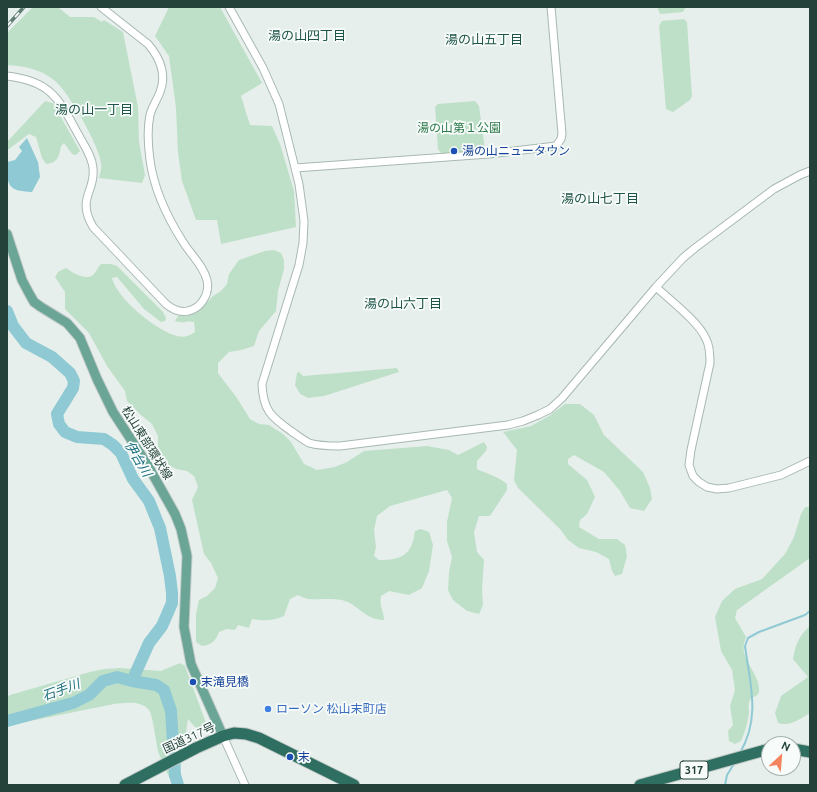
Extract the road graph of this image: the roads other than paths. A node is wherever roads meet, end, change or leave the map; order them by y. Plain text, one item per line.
1 (101, 7) edge
2 (228, 7) edge
3 (551, 7) edge
4 (7, 76) edge
5 (295, 168) junction
6 (810, 171) edge
7 (7, 234) edge
8 (656, 287) junction
9 (810, 461) edge
10 (223, 736) junction
11 (761, 751) edge
12 (125, 785) edge
13 (245, 785) edge
14 (354, 785) edge
15 (640, 785) edge

1 - 4 street
2 - 5 street
3 - 5 street
5 - 8 street
6 - 8 street
7 - 10 main road, 松山東部環状線
8 - 9 street
10 - 12 highway, 国道317号
10 - 13 street
10 - 14 highway, 国道317号
11 - 15 highway, 317

